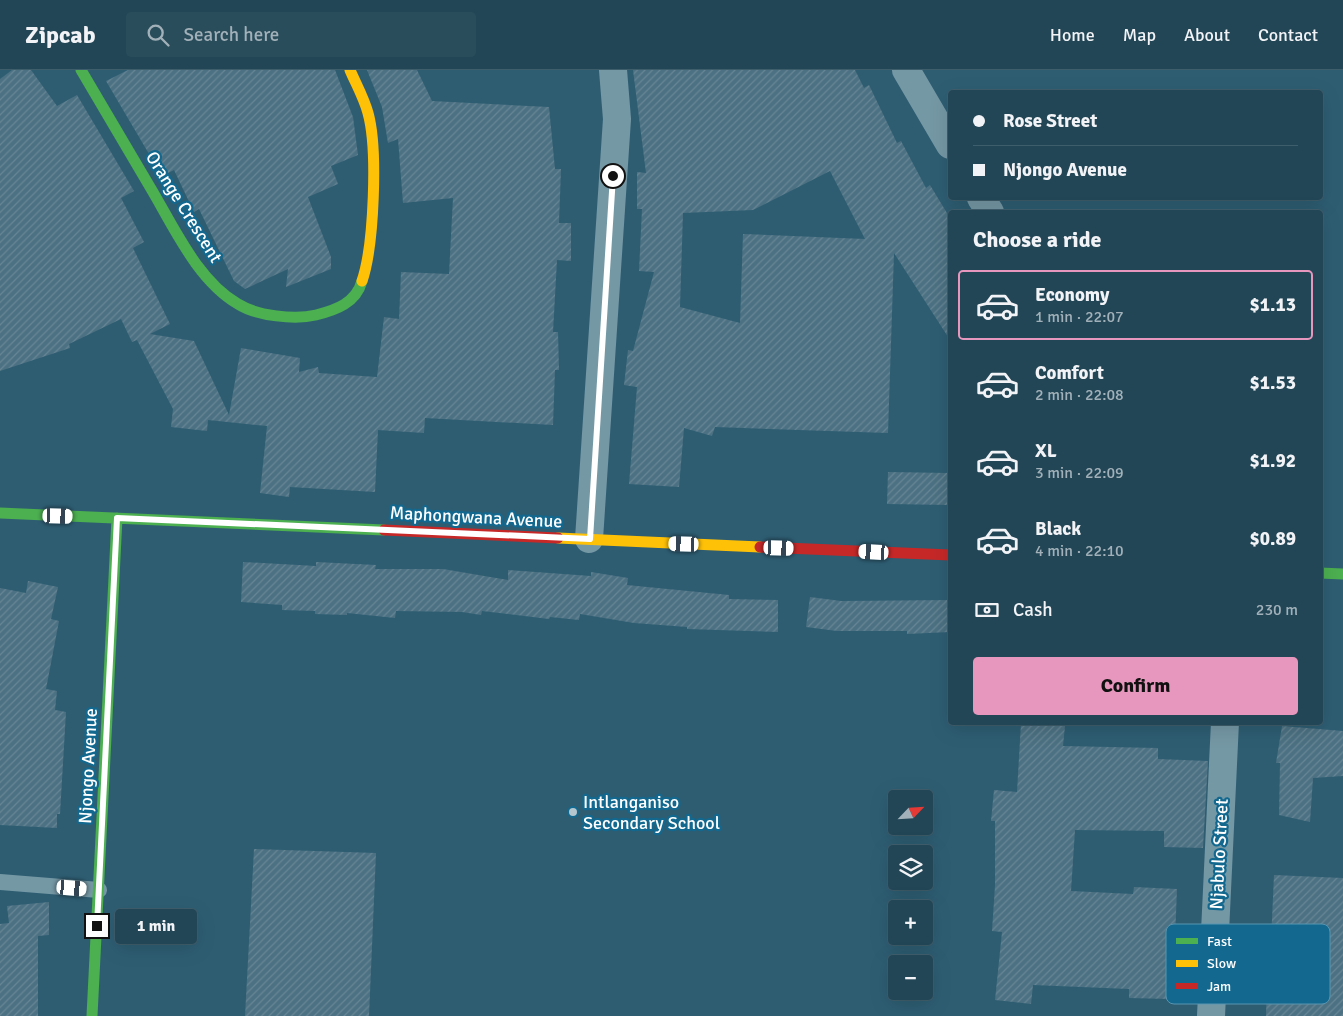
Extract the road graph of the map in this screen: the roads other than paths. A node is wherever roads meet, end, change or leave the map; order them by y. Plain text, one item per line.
1 (81, 70) edge
2 (350, 70) edge
3 (613, 70) edge
4 (906, 70) edge
5 (948, 142) edge
6 (0, 513) edge
7 (117, 518) junction
8 (590, 539) junction
9 (948, 555) edge
10 (1323, 573) edge
11 (1343, 574) edge
12 (1225, 725) edge
13 (0, 882) edge
14 (99, 890) junction
15 (1215, 924) edge
16 (92, 1016) edge

1 - 2 street, Orange Crescent
3 - 8 street
4 - 5 street
6 - 7 street, Maphongwana Avenue
7 - 8 street, Maphongwana Avenue
7 - 14 street, Njongo Avenue
8 - 9 street, Maphongwana Avenue
10 - 11 street
12 - 15 street, Njabulo Street
13 - 14 lane
14 - 16 street, Njongo Avenue

